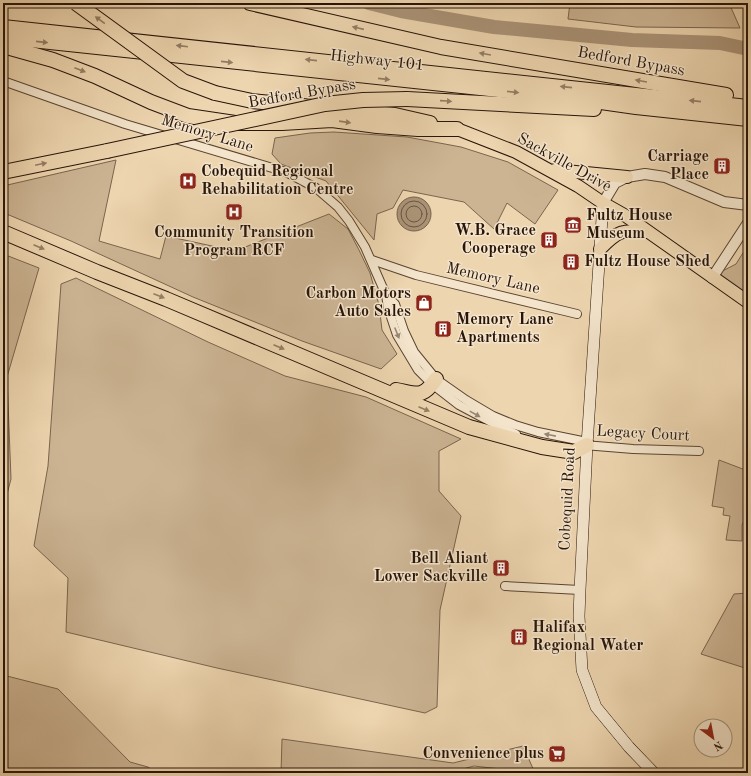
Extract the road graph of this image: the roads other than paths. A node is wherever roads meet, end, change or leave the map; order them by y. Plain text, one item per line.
1 (76, 3) edge
2 (250, 3) edge
3 (3, 27) edge
4 (3, 37) edge
5 (3, 46) edge
6 (3, 81) edge
7 (748, 99) edge
8 (636, 107) junction
9 (748, 107) edge
10 (748, 119) edge
11 (457, 129) junction
12 (549, 169) junction
13 (3, 172) edge
14 (627, 177) junction
15 (603, 203) junction
16 (748, 205) edge
17 (748, 223) edge
18 (3, 232) edge
19 (649, 232) junction
20 (600, 249) junction
21 (372, 260) junction
22 (712, 278) junction
23 (748, 302) edge
24 (577, 314) dead end
25 (434, 381) junction
26 (366, 384) junction
27 (587, 445) junction
28 (699, 451) dead end
29 (505, 586) dead end
30 (580, 590) junction
31 (654, 773) edge

11 -> 1 highway, bridge
7 -> 2 highway, Bedford Bypass
9 -> 3 highway, Highway 101
4 -> 8 highway, Highway 101
5 -> 11 highway
6 - 21 street, Memory Lane
8 - 10 highway, Highway 101
13 -> 8 highway, Bedford Bypass, bridge
11 - 12 main road, Sackville Drive
12 - 14 main road
12 - 15 main road, Sackville Drive
14 - 15 street
14 - 16 street
15 - 19 main road, Sackville Drive
15 - 20 main road, Cobequid Road
17 - 22 street
18 -> 26 highway
19 - 20 main road
19 - 22 main road, Sackville Drive
20 - 27 main road, Cobequid Road
21 - 24 street, Memory Lane
21 - 25 street, Legacy Court
22 - 23 main road, Sackville Drive
25 - 26 highway
25 - 27 street, Legacy Court
26 -> 27 highway
27 - 28 street, Legacy Court
27 - 30 main road, Cobequid Road
29 - 30 street
30 - 31 main road, Cobequid Road

